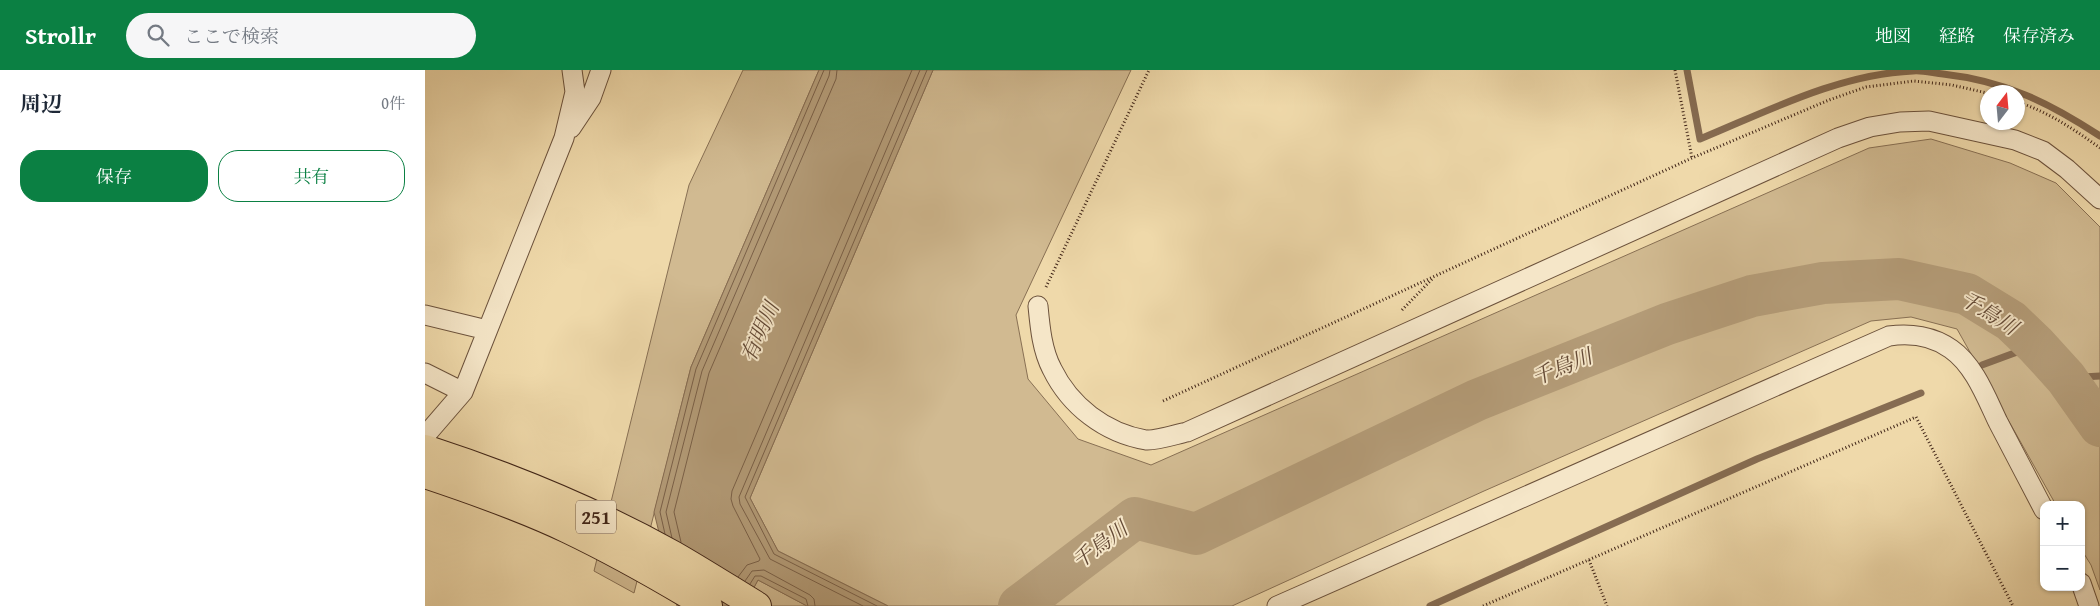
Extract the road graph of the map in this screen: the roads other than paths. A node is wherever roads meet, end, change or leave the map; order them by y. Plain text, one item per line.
1 (572, 70) edge
2 (601, 70) edge
3 (563, 138) junction
4 (2100, 199) edge
5 (1038, 306) road end
6 (425, 315) edge
7 (487, 330) junction
8 (425, 372) edge
9 (463, 392) junction
10 (425, 436) edge
11 (425, 449) edge
12 (425, 474) edge
13 (2040, 502) edge
14 (2084, 591) edge
15 (708, 606) edge
16 (757, 606) edge
17 (1277, 606) edge
18 (2089, 606) edge

1 - 3 street
2 - 3 street
3 - 7 street
4 - 5 street
6 - 7 street
7 - 9 street
8 - 9 street
9 - 10 street
11 - 16 highway, 251
12 - 15 highway, 251
13 - 17 street
14 - 18 street

